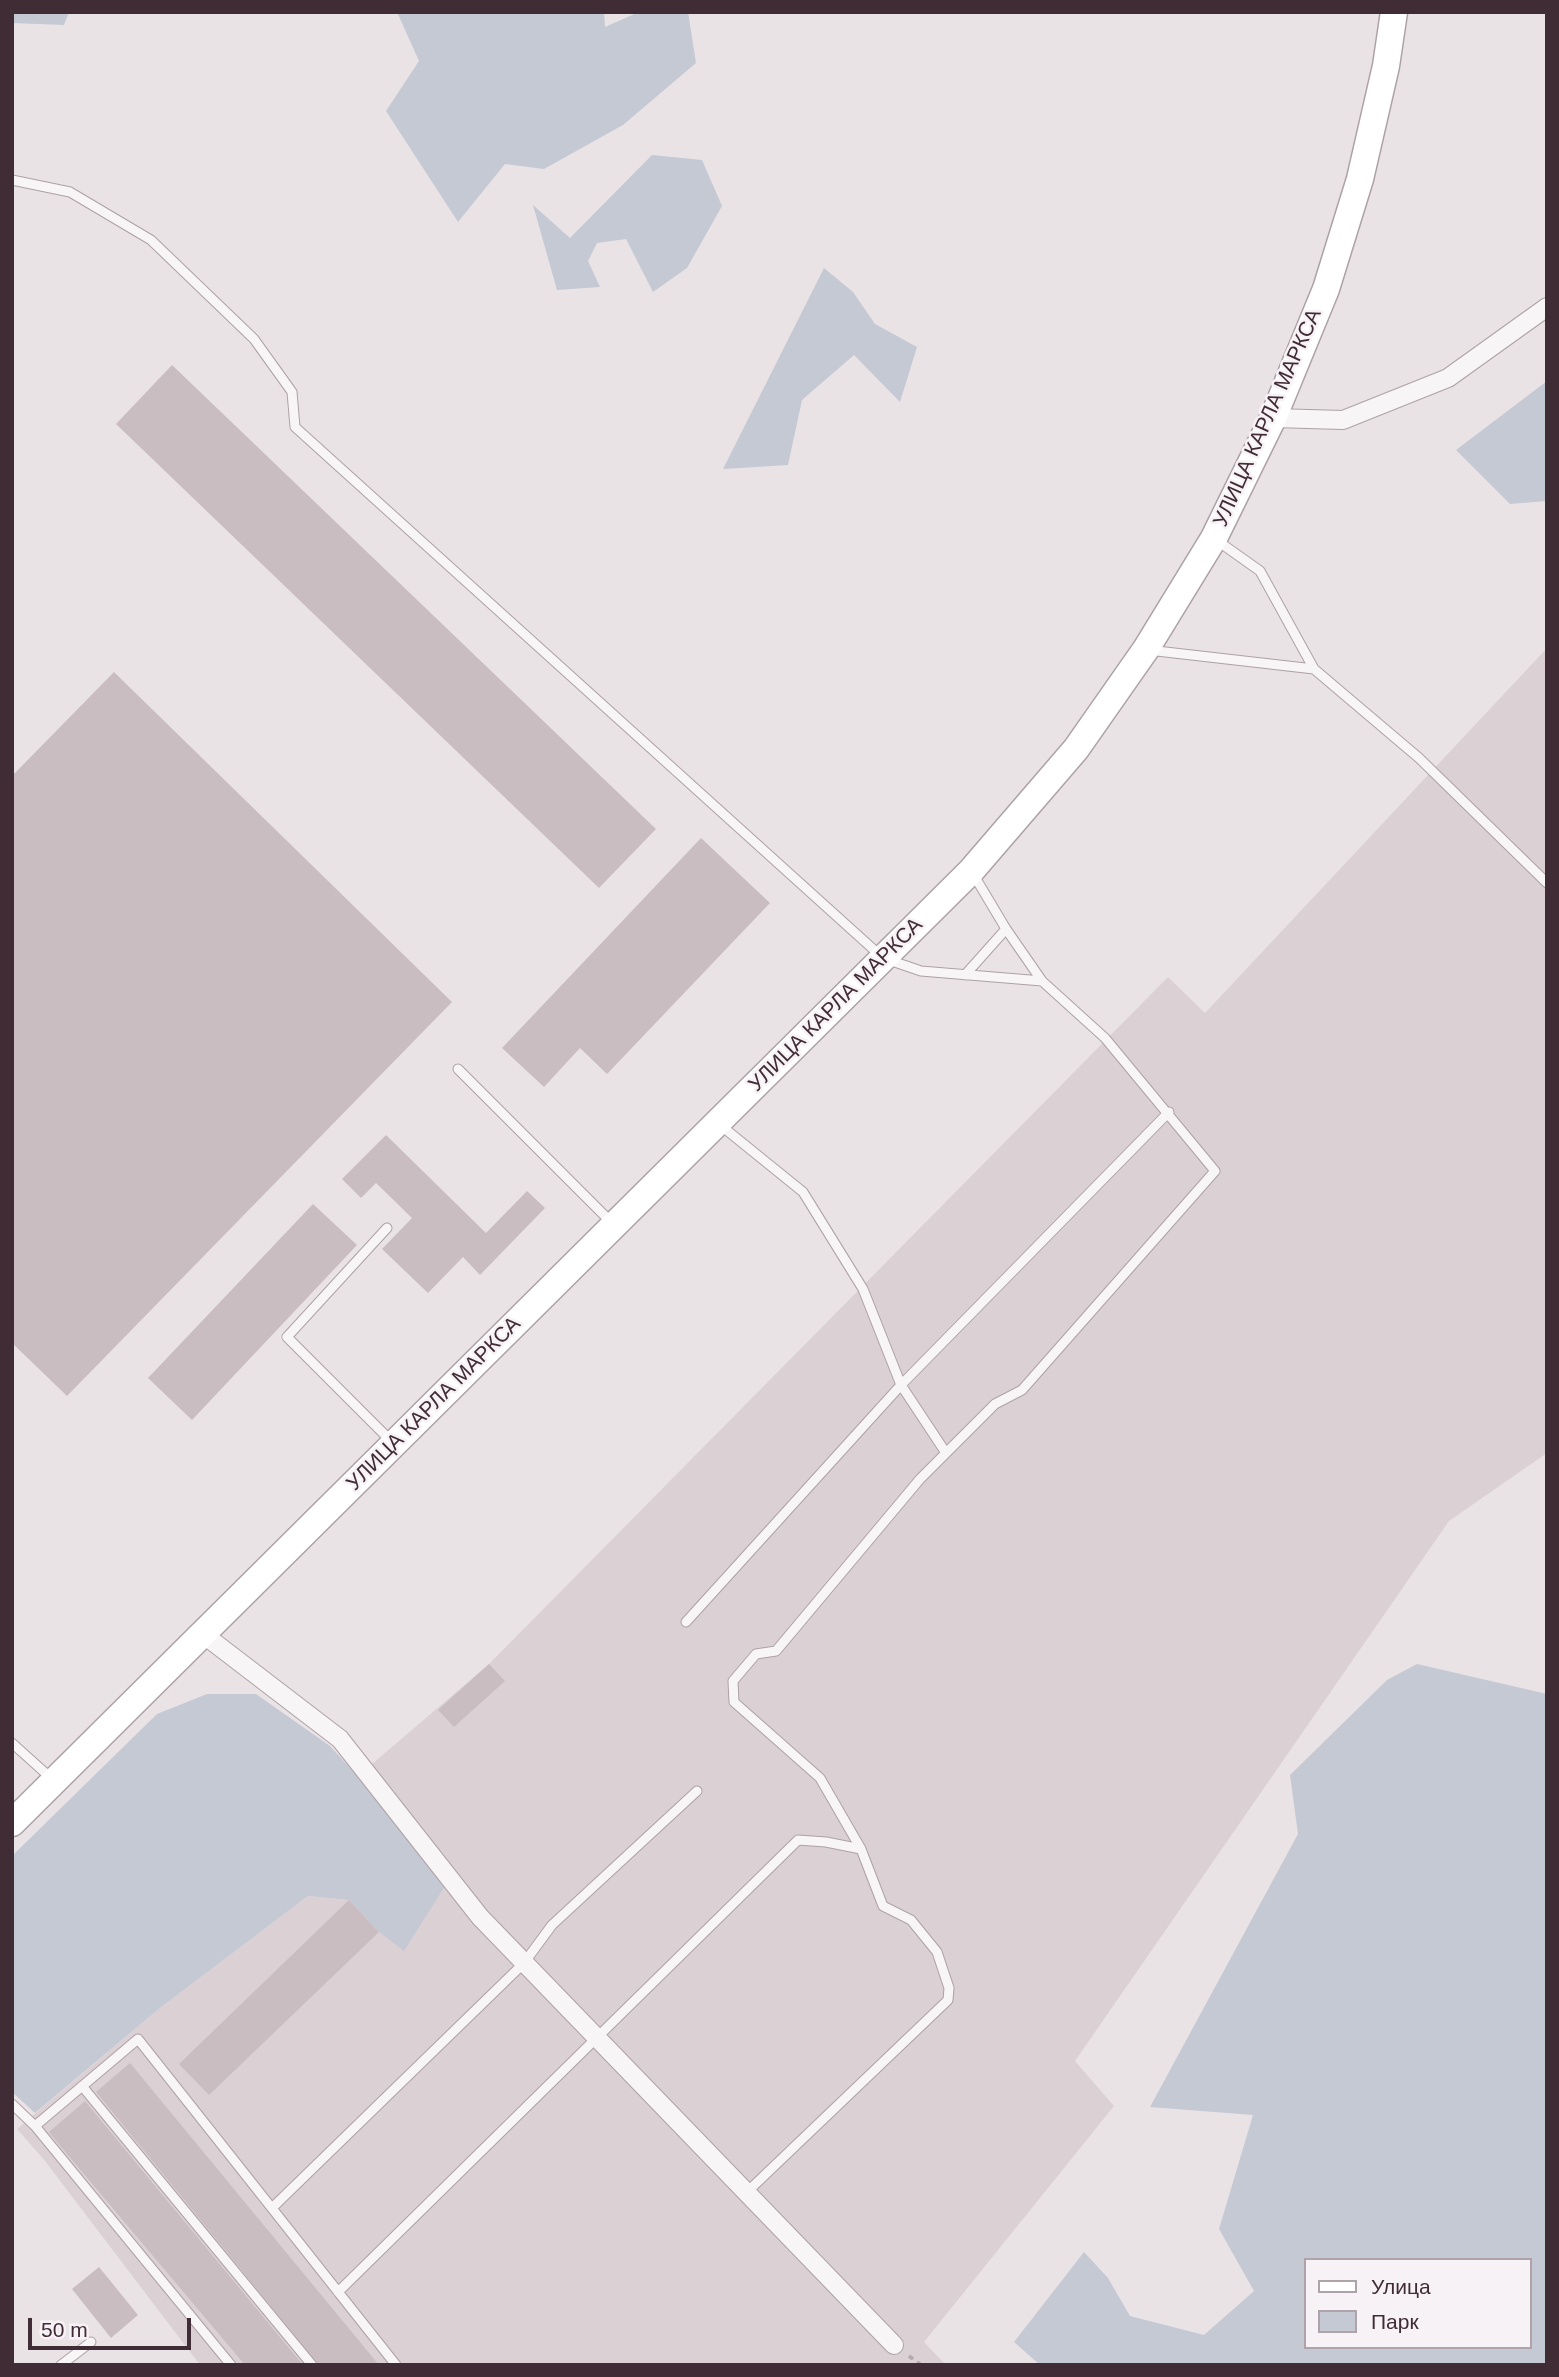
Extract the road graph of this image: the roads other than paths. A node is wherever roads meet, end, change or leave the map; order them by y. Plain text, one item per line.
1 (1394, 12) edge
2 (12, 180) edge
3 (1547, 307) edge
4 (1273, 418) junction
5 (1214, 538) junction
6 (1146, 649) junction
7 (1314, 669) junction
8 (971, 871) junction
9 (1547, 883) edge
10 (1006, 929) junction
11 (883, 958) junction
12 (965, 975) junction
13 (1042, 981) junction
14 (458, 1069) dead end
15 (1169, 1112) junction
16 (718, 1122) junction
17 (614, 1226) junction
18 (387, 1228) dead end
19 (901, 1385) junction
20 (394, 1444) junction
21 (946, 1452) junction
22 (686, 1622) dead end
23 (203, 1634) junction
24 (12, 1743) edge
25 (55, 1781) junction
26 (697, 1791) dead end
27 (12, 1823) edge
28 (861, 1849) junction
29 (524, 1963) junction
30 (596, 2038) junction
31 (82, 2086) junction
32 (12, 2104) edge
33 (35, 2126) junction
34 (746, 2193) junction
35 (272, 2208) junction
36 (338, 2292) junction
37 (91, 2342) dead end
38 (894, 2345) dead end
39 (61, 2365) edge
40 (231, 2365) edge
41 (312, 2365) edge
42 (396, 2365) edge

1 - 4 main road, УЛИЦА КАРЛА МАРКСА
2 - 11 lane
3 - 4 street
4 - 5 main road, УЛИЦА КАРЛА МАРКСА
5 - 6 main road, УЛИЦА КАРЛА МАРКСА
5 - 7 lane
6 - 7 lane
6 - 8 main road, УЛИЦА КАРЛА МАРКСА
7 - 9 lane
8 - 10 lane
8 - 11 main road, УЛИЦА КАРЛА МАРКСА
10 - 12 lane
10 - 13 lane
11 - 12 lane
11 - 16 main road, УЛИЦА КАРЛА МАРКСА
12 - 13 lane
13 - 15 lane
14 - 17 lane
15 - 19 lane
15 - 21 lane
16 - 17 main road, УЛИЦА КАРЛА МАРКСА
16 - 19 lane
17 - 20 main road, УЛИЦА КАРЛА МАРКСА
18 - 20 lane
19 - 21 lane
19 - 22 lane
20 - 23 main road, УЛИЦА КАРЛА МАРКСА
21 - 28 lane
23 - 25 main road, УЛИЦА КАРЛА МАРКСА
23 - 29 street
24 - 25 lane
25 - 27 main road, УЛИЦА КАРЛА МАРКСА
26 - 29 lane
28 - 30 lane
28 - 34 lane
29 - 30 street
29 - 35 lane
30 - 34 street
30 - 36 lane
31 - 33 lane
31 - 35 lane
31 - 41 lane
32 - 33 lane
33 - 40 lane
34 - 38 street
35 - 36 lane
36 - 42 lane
37 - 39 lane

